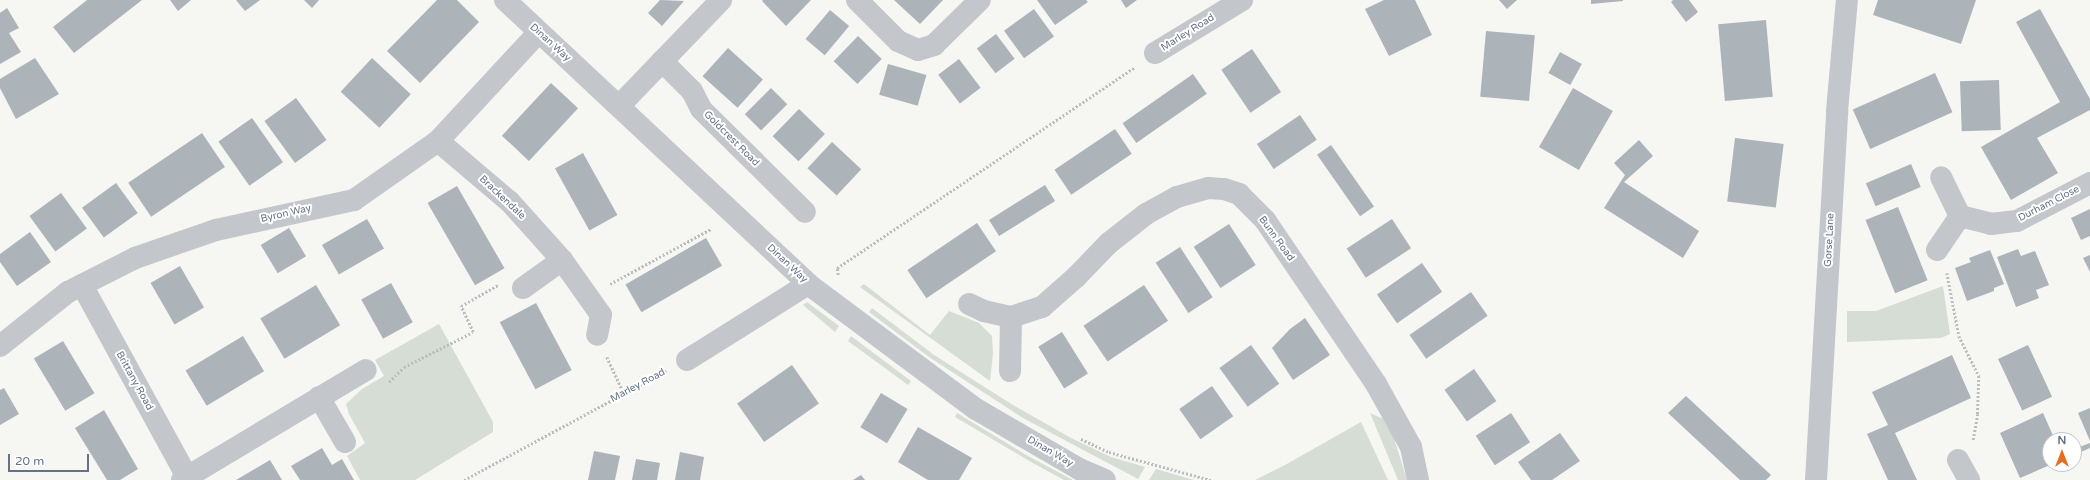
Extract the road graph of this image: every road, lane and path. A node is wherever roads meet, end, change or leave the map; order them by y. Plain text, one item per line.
1 (505, 0) edge
2 (721, 0) edge
3 (857, 0) edge
4 (980, 0) edge
5 (1242, 0) edge
6 (1848, 0) edge
7 (538, 33) junction
8 (1155, 53) joint
9 (662, 61) junction
10 (620, 105) junction
11 (438, 141) junction
12 (1941, 177) dead end
13 (2090, 183) edge
14 (805, 212) dead end
15 (1960, 216) junction
16 (711, 230) dead end
17 (1937, 250) dead end
18 (562, 260) junction
19 (1946, 270) dead end
20 (844, 279) dead end
21 (808, 284) junction
22 (82, 285) junction
23 (523, 288) joint
24 (589, 295) junction
25 (969, 304) dead end
26 (1011, 316) junction
27 (597, 335) joint
28 (0, 346) edge
29 (687, 360) joint
30 (366, 370) dead end
31 (1010, 371) dead end
32 (386, 383) dead end
33 (624, 393) junction
34 (318, 397) junction
35 (1075, 436) dead end
36 (345, 442) dead end
37 (1963, 468) edge
38 (184, 478) edge
39 (464, 480) edge
40 (1104, 480) edge
41 (1211, 480) edge
42 (1418, 480) edge
43 (1816, 480) edge

1 - 7 street, Dinan Way
2 - 9 street
3 - 4 street
5 - 8 street, Marley Road
6 - 43 street, Gorse Lane
7 - 10 street, Dinan Way
7 - 11 street, Byron Way
8 - 20 path
9 - 10 street
9 - 14 street, Goldcrest Road
10 - 21 street, Dinan Way
11 - 18 street, Brackendale
11 - 22 street, Byron Way
12 - 15 street
13 - 15 street, Durham Close
15 - 17 street
16 - 24 path
18 - 23 street
18 - 24 street, Brackendale
19 - 37 path
21 - 29 street
21 - 40 street, Dinan Way
22 - 28 street, Byron Way
22 - 38 street, Brittany Road
23 - 32 path
24 - 27 street, Brackendale
25 - 26 street, Bunn Road
26 - 31 street
26 - 42 street, Bunn Road
27 - 33 path
29 - 33 path, Marley Road
30 - 34 street, Brittany Road
33 - 39 path, Marley Road
34 - 36 street
34 - 38 street, Brittany Road
35 - 41 path

